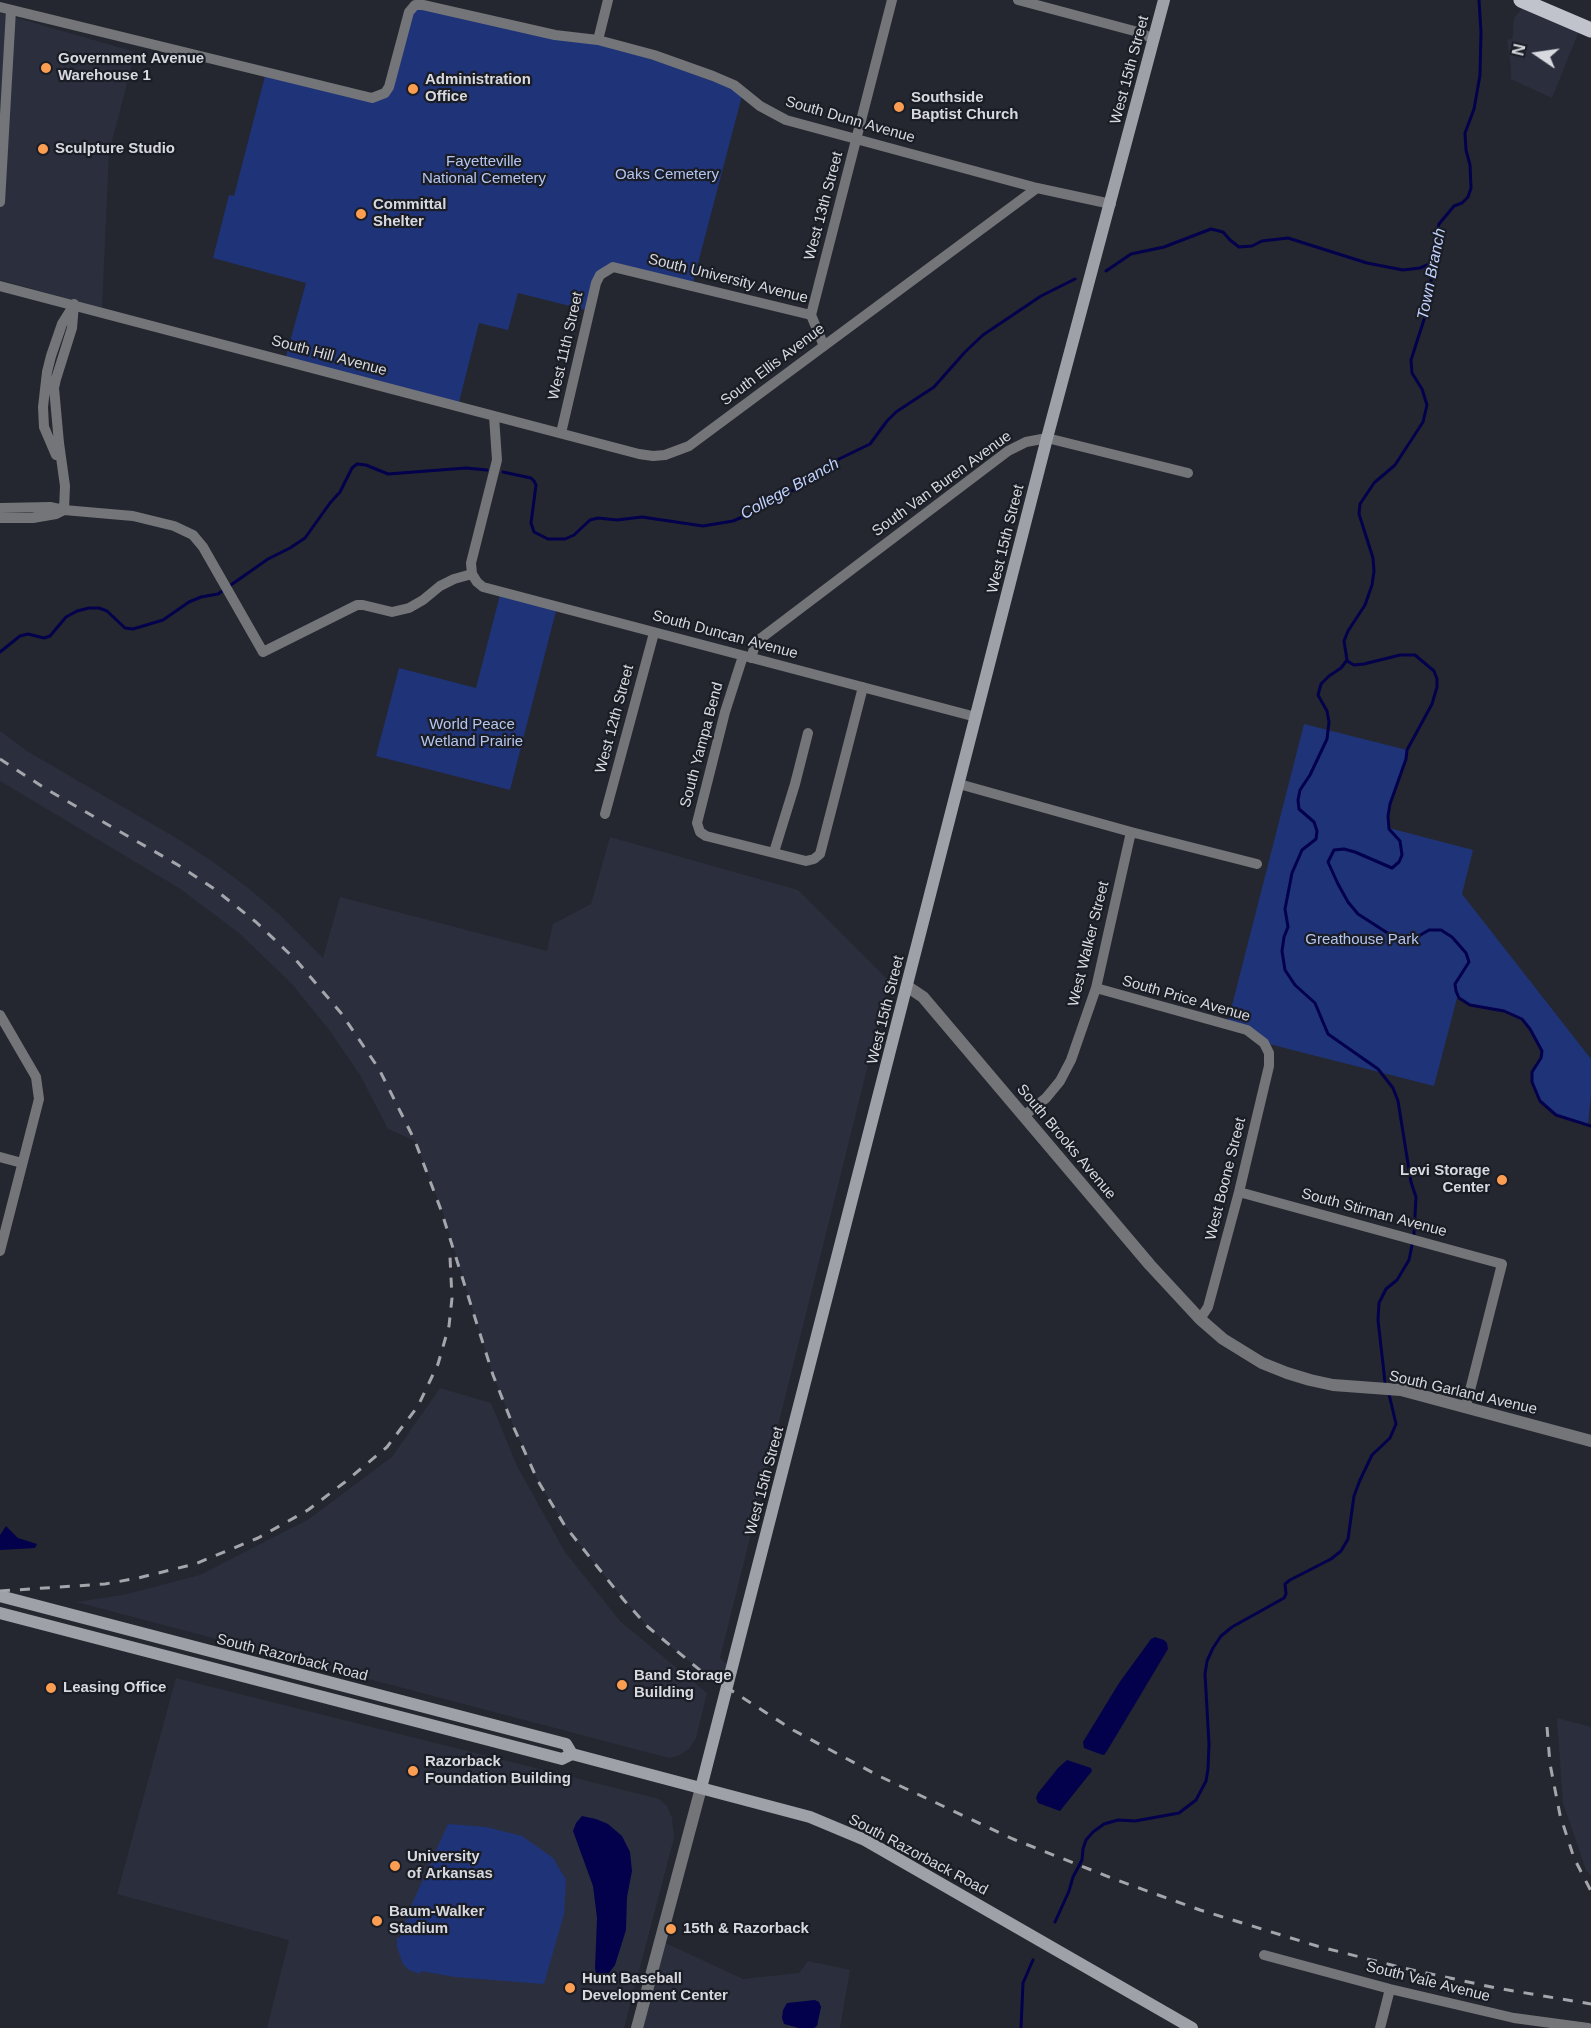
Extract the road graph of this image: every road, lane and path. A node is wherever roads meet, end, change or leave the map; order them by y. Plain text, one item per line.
1 (608, 0) edge
2 (892, 0) edge
3 (1018, 0) edge
4 (1164, 0) edge
5 (1521, 0) edge
6 (5, 8) edge
7 (1591, 30) edge
8 (1154, 39) junction
9 (598, 40) junction
10 (858, 138) junction
11 (1037, 188) junction
12 (0, 202) edge
13 (1111, 204) junction
14 (606, 270) joint
15 (0, 286) edge
16 (74, 304) junction
17 (811, 315) junction
18 (824, 346) junction
19 (494, 416) junction
20 (561, 433) junction
21 (1047, 438) junction
22 (1188, 473) dead end
23 (0, 508) edge
24 (64, 510) junction
25 (0, 518) edge
26 (472, 574) junction
27 (654, 633) junction
28 (747, 657) junction
29 (863, 687) junction
30 (976, 717) junction
31 (808, 733) dead end
32 (959, 784) junction
33 (605, 814) dead end
34 (1131, 832) junction
35 (774, 852) junction
36 (1257, 864) dead end
37 (908, 987) junction
38 (1096, 988) junction
39 (0, 1015) edge
40 (1264, 1044) joint
41 (1025, 1115) junction
42 (0, 1157) edge
43 (22, 1163) junction
44 (1239, 1192) junction
45 (0, 1251) edge
46 (1200, 1319) junction
47 (1466, 1406) junction
48 (1591, 1441) edge
49 (0, 1596) edge
50 (0, 1613) edge
51 (572, 1754) junction
52 (701, 1788) junction
53 (1264, 1955) dead end
54 (1390, 1989) junction
55 (637, 2028) edge
56 (1192, 2028) edge
57 (1380, 2028) edge
58 (1588, 2028) edge

1 - 9 street
2 - 10 street, West 13th Street
3 - 8 street
4 - 8 main road, West 15th Street
5 - 7 main road
6 - 9 street, South Dunn Avenue
6 - 12 street
8 - 13 main road, West 15th Street
9 - 10 street, South Dunn Avenue
10 - 11 street, South Dunn Avenue
10 - 17 street, West 13th Street
11 - 13 street, South Dunn Avenue
11 - 18 street, South Ellis Avenue
13 - 21 main road, West 15th Street
14 - 17 street, South University Avenue
14 - 20 street, West 11th Street
15 - 16 street, South Hill Avenue
16 - 19 street, South Hill Avenue
16 - 24 street
17 - 18 street, South University Avenue
18 - 20 street, South Ellis Avenue
19 - 20 street, South Ellis Avenue
19 - 26 street
21 - 22 street, South Van Buren Avenue
21 - 28 street, South Van Buren Avenue
21 - 30 main road, West 15th Street
23 - 24 street
24 - 25 street
24 - 26 street
26 - 27 street, South Duncan Avenue
27 - 28 street, South Duncan Avenue
27 - 33 street, West 12th Street
28 - 29 street, South Duncan Avenue
28 - 35 street, South Yampa Bend
29 - 30 street, South Duncan Avenue
29 - 35 street, South Yampa Bend
30 - 32 main road, West 15th Street
31 - 35 street
32 - 34 street
32 - 37 main road, West 15th Street
34 - 36 street
34 - 38 street, West Walker Street
37 - 41 street, South Brooks Avenue
37 - 52 main road, West 15th Street
38 - 40 street, South Price Avenue
38 - 41 street, West Walker Street
39 - 43 street
40 - 44 street, West Boone Street
41 - 46 street, South Brooks Avenue
42 - 43 street
43 - 45 street
44 - 46 street, West Boone Street
44 - 47 street, South Stirman Avenue
46 - 47 street, South Garland Avenue
47 - 48 street, South Garland Avenue
49 - 51 main road, South Razorback Road
50 - 51 main road, South Razorback Road
51 - 52 main road, South Razorback Road
52 - 55 street, West 15th Street
52 - 56 main road, South Razorback Road
53 - 54 street, South Vale Avenue
54 - 57 street
54 - 58 street, South Vale Avenue

